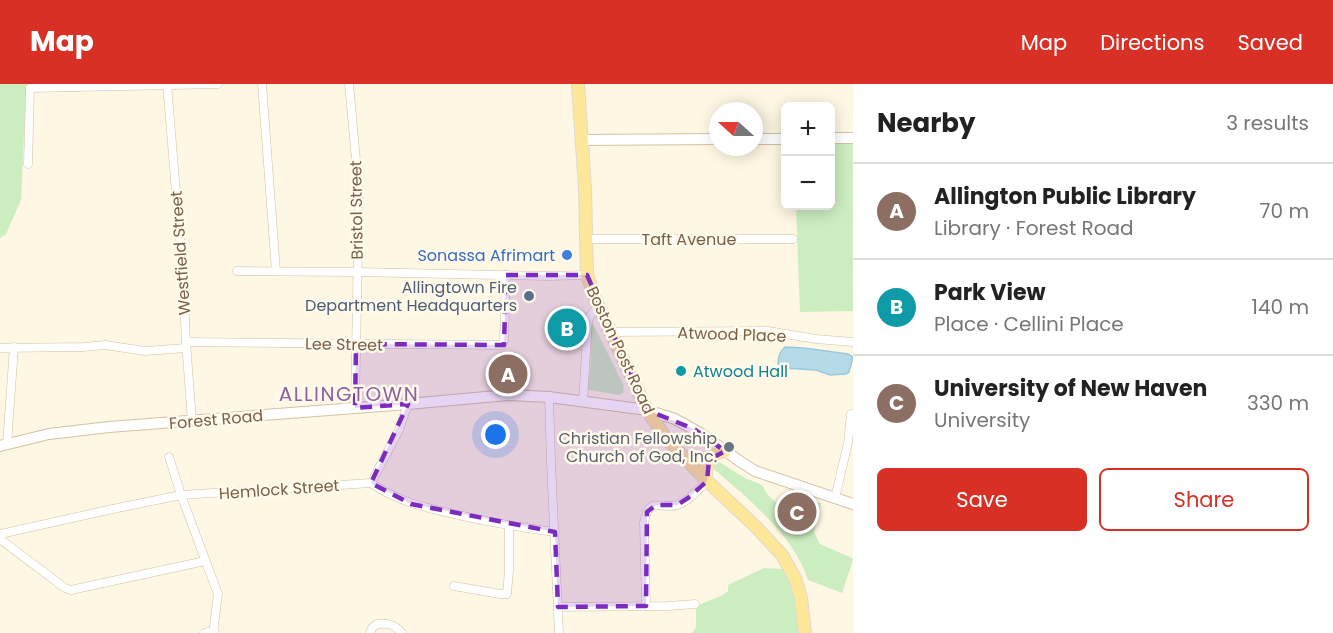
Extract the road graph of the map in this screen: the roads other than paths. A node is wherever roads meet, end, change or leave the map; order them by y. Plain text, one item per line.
1 (218, 84) edge
2 (262, 84) edge
3 (349, 84) edge
4 (578, 84) edge
5 (167, 85) edge
6 (835, 138) edge
7 (853, 138) edge
8 (709, 139) edge
9 (763, 139) edge
10 (781, 139) edge
11 (581, 140) junction
12 (28, 164) dead end
13 (586, 239) junction
14 (793, 239) dead end
15 (237, 270) dead end
16 (276, 271) junction
17 (357, 272) junction
18 (506, 275) junction
19 (587, 275) junction
20 (598, 306) junction
21 (610, 332) junction
22 (853, 342) edge
23 (356, 344) junction
24 (186, 345) junction
25 (14, 347) junction
26 (0, 348) edge
27 (549, 397) junction
28 (583, 402) junction
29 (408, 404) junction
30 (355, 408) junction
31 (647, 410) junction
32 (851, 414) dead end
33 (192, 422) junction
34 (4, 445) edge
35 (725, 451) junction
36 (169, 457) dead end
37 (707, 481) junction
38 (371, 483) junction
39 (182, 495) junction
40 (835, 498) junction
41 (853, 504) edge
42 (508, 526) junction
43 (555, 532) junction
44 (0, 534) edge
45 (0, 539) edge
46 (205, 561) junction
47 (454, 586) dead end
48 (695, 604) dead end
49 (646, 606) junction
50 (558, 607) junction
51 (213, 632) edge
52 (204, 633) edge
53 (370, 633) edge
54 (402, 633) edge
55 (559, 633) edge
56 (805, 633) edge

1 - 5 street
2 - 16 street
3 - 17 street, Bristol Street
4 - 11 main road, Boston Post Road
5 - 12 street
5 - 24 street, Westfield Street
6 - 7 main road
8 - 11 main road
9 - 10 main road
11 - 13 main road, Boston Post Road
13 - 14 street, Taft Avenue
13 - 19 main road, Boston Post Road
15 - 16 street
16 - 17 street
17 - 18 street
17 - 23 street, Bristol Street
18 - 19 street
18 - 23 street, Lee Street
19 - 20 main road, Boston Post Road
20 - 21 main road, Boston Post Road
20 - 28 street
21 - 22 street, Atwood Place
21 - 31 main road, Boston Post Road
23 - 24 street, Lee Street
23 - 30 street, Bristol Street
24 - 25 street, Lee Street
24 - 33 street, Westfield Street
25 - 26 street, Lee Street
25 - 34 street
27 - 28 main road, Forest Road
27 - 29 main road, Forest Road
27 - 43 street
28 - 31 main road, Forest Road
29 - 30 main road, Forest Road
29 - 38 street
30 - 33 main road, Forest Road
31 - 35 main road, Forest Road
31 - 37 main road, Boston Post Road
32 - 40 street
33 - 34 main road, Forest Road
35 - 37 main road
35 - 40 main road, Forest Road
36 - 39 street
37 - 49 street
37 - 56 main road, Boston Post Road
38 - 39 street, Hemlock Street
38 - 42 street
39 - 44 street, Hemlock Street
39 - 46 street
40 - 41 main road, Forest Road
42 - 43 street
42 - 47 street
43 - 50 street
45 - 46 street
46 - 51 street
48 - 49 street
49 - 50 street
50 - 55 street
51 - 52 street
53 - 54 street

